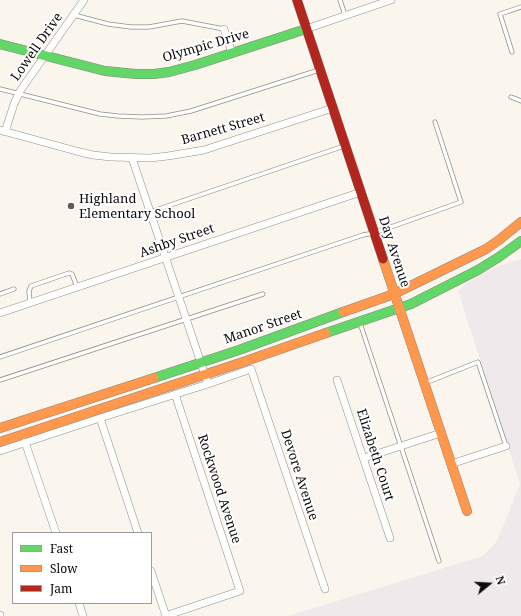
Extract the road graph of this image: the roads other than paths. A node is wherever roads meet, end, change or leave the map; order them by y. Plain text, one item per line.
1 (84, 0) edge
2 (297, 0) edge
3 (340, 0) edge
4 (386, 1) edge
5 (521, 7) edge
6 (74, 15) junction
7 (345, 16) junction
8 (306, 28) junction
9 (224, 29) joint
10 (0, 44) edge
11 (512, 52) dead end
12 (232, 53) junction
13 (45, 56) junction
14 (320, 69) junction
15 (0, 89) edge
16 (19, 94) junction
17 (512, 97) dead end
18 (521, 101) edge
19 (333, 108) junction
20 (436, 122) dead end
21 (2, 131) edge
22 (346, 146) junction
23 (132, 158) junction
24 (361, 192) junction
25 (150, 212) junction
26 (521, 222) edge
27 (374, 232) junction
28 (521, 241) edge
29 (521, 248) edge
30 (506, 252) junction
31 (166, 257) junction
32 (77, 287) junction
33 (14, 289) dead end
34 (0, 294) edge
35 (263, 294) dead end
36 (394, 294) junction
37 (179, 297) junction
38 (30, 302) junction
39 (399, 308) junction
40 (0, 313) edge
41 (186, 319) junction
42 (360, 322) junction
43 (0, 357) edge
44 (201, 362) junction
45 (206, 379) junction
46 (0, 380) edge
47 (337, 380) dead end
48 (424, 383) junction
49 (175, 394) junction
50 (100, 418) junction
51 (0, 428) edge
52 (441, 433) junction
53 (0, 442) edge
54 (25, 442) junction
55 (401, 446) junction
56 (506, 446) joint
57 (0, 451) edge
58 (364, 458) junction
59 (451, 464) junction
60 (467, 511) dead end
61 (56, 532) edge
62 (138, 532) edge
63 (390, 538) dead end
64 (439, 560) dead end
65 (152, 574) edge
66 (325, 589) dead end
67 (79, 604) edge
68 (83, 616) edge
69 (165, 616) edge

1 - 6 street, Lowell Drive
2 - 8 main road, Day Avenue
3 - 7 lane
4 - 7 street, Olympic Drive
5 - 11 lane
6 - 9 lane
6 - 13 street, Lowell Drive
7 - 8 street, Olympic Drive
8 - 12 main road, Olympic Drive
8 - 14 main road, Day Avenue
9 - 12 street
10 - 13 main road, Olympic Drive
12 - 13 main road, Olympic Drive
13 - 16 street, Lowell Drive
14 - 16 lane
14 - 19 main road, Day Avenue
15 - 16 lane
16 - 21 street, Lowell Drive
17 - 18 lane
19 - 22 main road, Day Avenue
19 - 23 street, Barnett Street
20 - 27 lane
21 - 23 street, Barnett Street
22 - 24 main road, Day Avenue
22 - 25 lane
23 - 25 street
24 - 27 main road, Day Avenue
24 - 31 street, Ashby Street
25 - 31 street
26 - 36 main road, Manor Street
27 - 36 main road, Day Avenue
27 - 37 lane
28 - 30 main road, Manor Street
29 - 30 lane
30 - 39 main road, Manor Street
31 - 32 street, Ashby Street
31 - 37 street
32 - 38 street, Ashby Street
32 - 38 lane
33 - 34 lane
35 - 41 lane
36 - 39 main road, Day Avenue
36 - 44 main road, Manor Street
37 - 41 street
37 - 43 lane
38 - 40 street, Ashby Street
39 - 42 main road, Manor Street
39 - 48 main road, Day Avenue
41 - 44 street
41 - 46 lane
42 - 45 main road, Manor Street
42 - 55 lane
44 - 45 street
44 - 51 main road, Manor Street
45 - 49 street
45 - 53 main road, Manor Street
45 - 66 street, Devore Avenue
47 - 58 street, Elizabeth Court
48 - 52 main road, Day Avenue
48 - 56 lane
49 - 50 street
49 - 69 street, Rockwood Avenue
50 - 54 street
50 - 62 street
52 - 55 street
52 - 59 main road, Day Avenue
54 - 57 street
54 - 61 street
55 - 58 street
55 - 64 lane
56 - 59 street
58 - 63 street, Elizabeth Court
59 - 60 main road, Day Avenue
65 - 69 street
67 - 68 street

